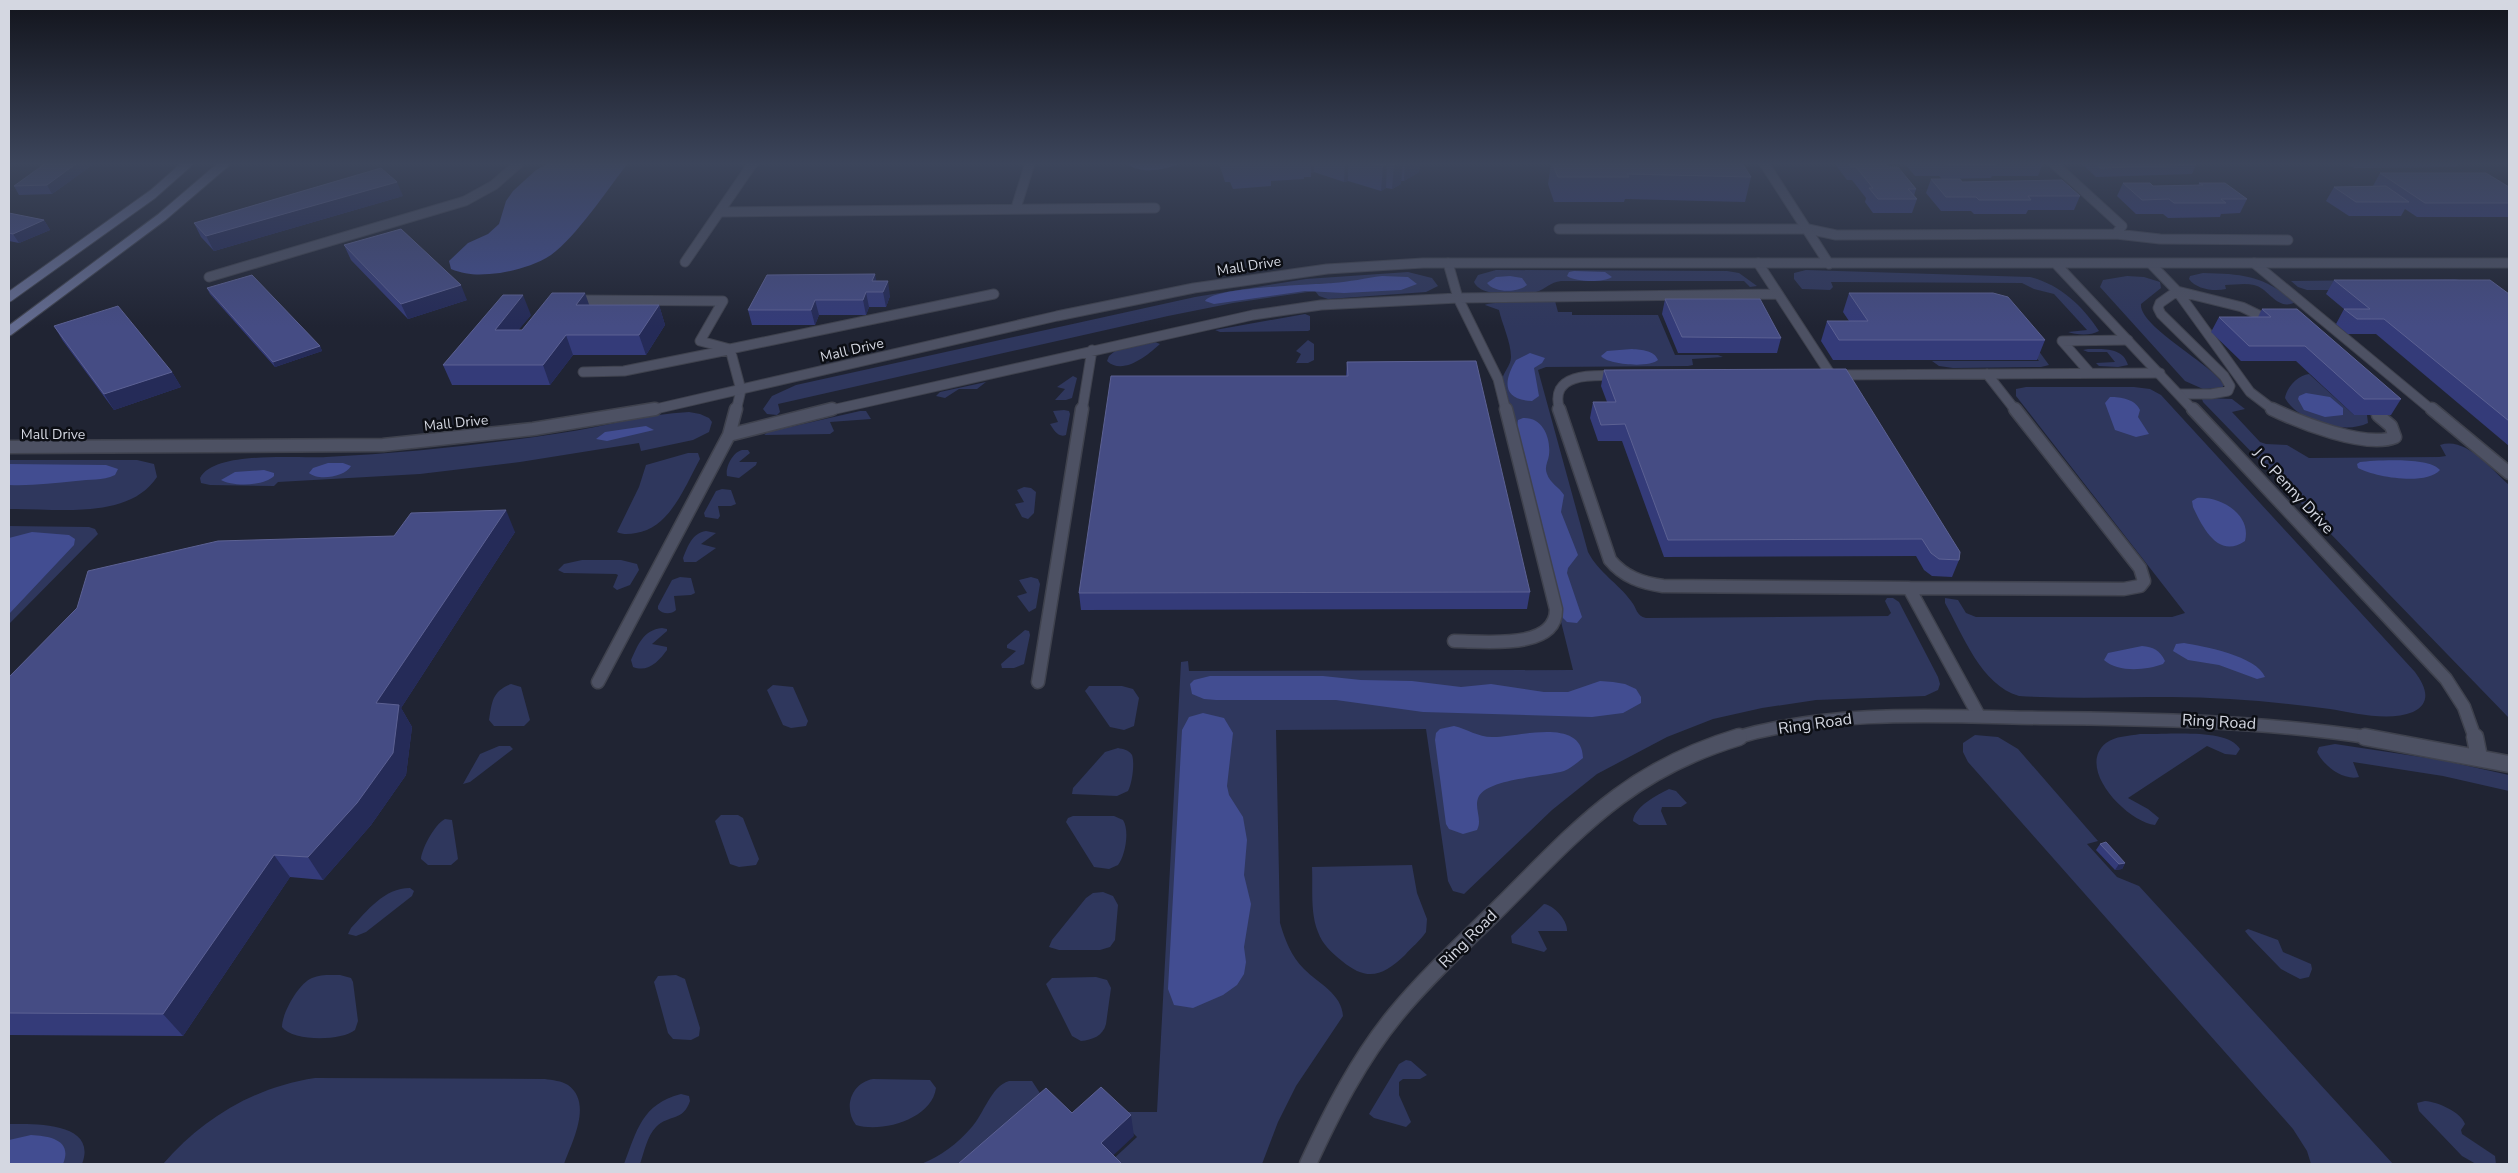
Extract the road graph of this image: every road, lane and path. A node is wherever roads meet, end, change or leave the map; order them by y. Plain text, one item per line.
1 (120, 218) edge
2 (161, 218) edge
3 (409, 218) edge
4 (718, 218) edge
5 (1800, 218) edge
6 (2113, 218) edge
7 (1559, 229) dead end
8 (1808, 229) junction
9 (2116, 234) junction
10 (2288, 240) dead end
11 (685, 262) dead end
12 (2509, 262) edge
13 (1448, 263) junction
14 (1758, 263) junction
15 (2254, 263) junction
16 (1829, 264) junction
17 (2056, 264) junction
18 (2151, 264) junction
19 (210, 277) dead end
20 (2177, 292) junction
21 (994, 294) dead end
22 (1778, 294) junction
23 (9, 297) edge
24 (1458, 298) junction
25 (563, 300) edge
26 (2275, 324) edge
27 (9, 331) edge
28 (2128, 340) junction
29 (730, 349) junction
30 (1092, 350) junction
31 (583, 372) dead end
32 (2160, 373) junction
33 (1987, 374) junction
34 (2090, 374) junction
35 (1631, 376) edge
36 (741, 390) junction
37 (2180, 394) junction
38 (2378, 415) edge
39 (729, 434) junction
40 (9, 447) edge
41 (2509, 473) edge
42 (1910, 588) junction
43 (1454, 641) dead end
44 (598, 682) dead end
45 (1038, 682) dead end
46 (1979, 716) junction
47 (2479, 757) junction
48 (2509, 764) edge
49 (1308, 1164) edge

1 - 23 street
2 - 27 street
3 - 19 street
4 - 11 street
5 - 8 street
6 - 9 street
7 - 8 street
8 - 9 street
8 - 16 street
9 - 10 street
12 - 15 street, Mall Drive
13 - 14 street, Mall Drive
13 - 24 street
13 - 36 street, Mall Drive
14 - 16 street, Mall Drive
14 - 22 street
15 - 18 street, Mall Drive
15 - 41 street
16 - 17 street, Mall Drive
17 - 18 street, Mall Drive
17 - 28 street, J C Penny Drive
18 - 20 street
20 - 26 street
20 - 37 street
20 - 38 street
21 - 29 street
22 - 24 street
22 - 33 street
24 - 30 street
24 - 43 street
25 - 29 street
28 - 32 street, J C Penny Drive
28 - 34 street
29 - 31 street
29 - 36 street
30 - 39 street
30 - 45 street
32 - 34 street
32 - 37 street, J C Penny Drive
33 - 34 street
33 - 42 street
35 - 42 street
36 - 39 street
36 - 40 street, Mall Drive
37 - 47 street, J C Penny Drive
39 - 44 street
42 - 46 street
46 - 47 street, Ring Road
46 - 49 street, Ring Road
47 - 48 street, Ring Road

